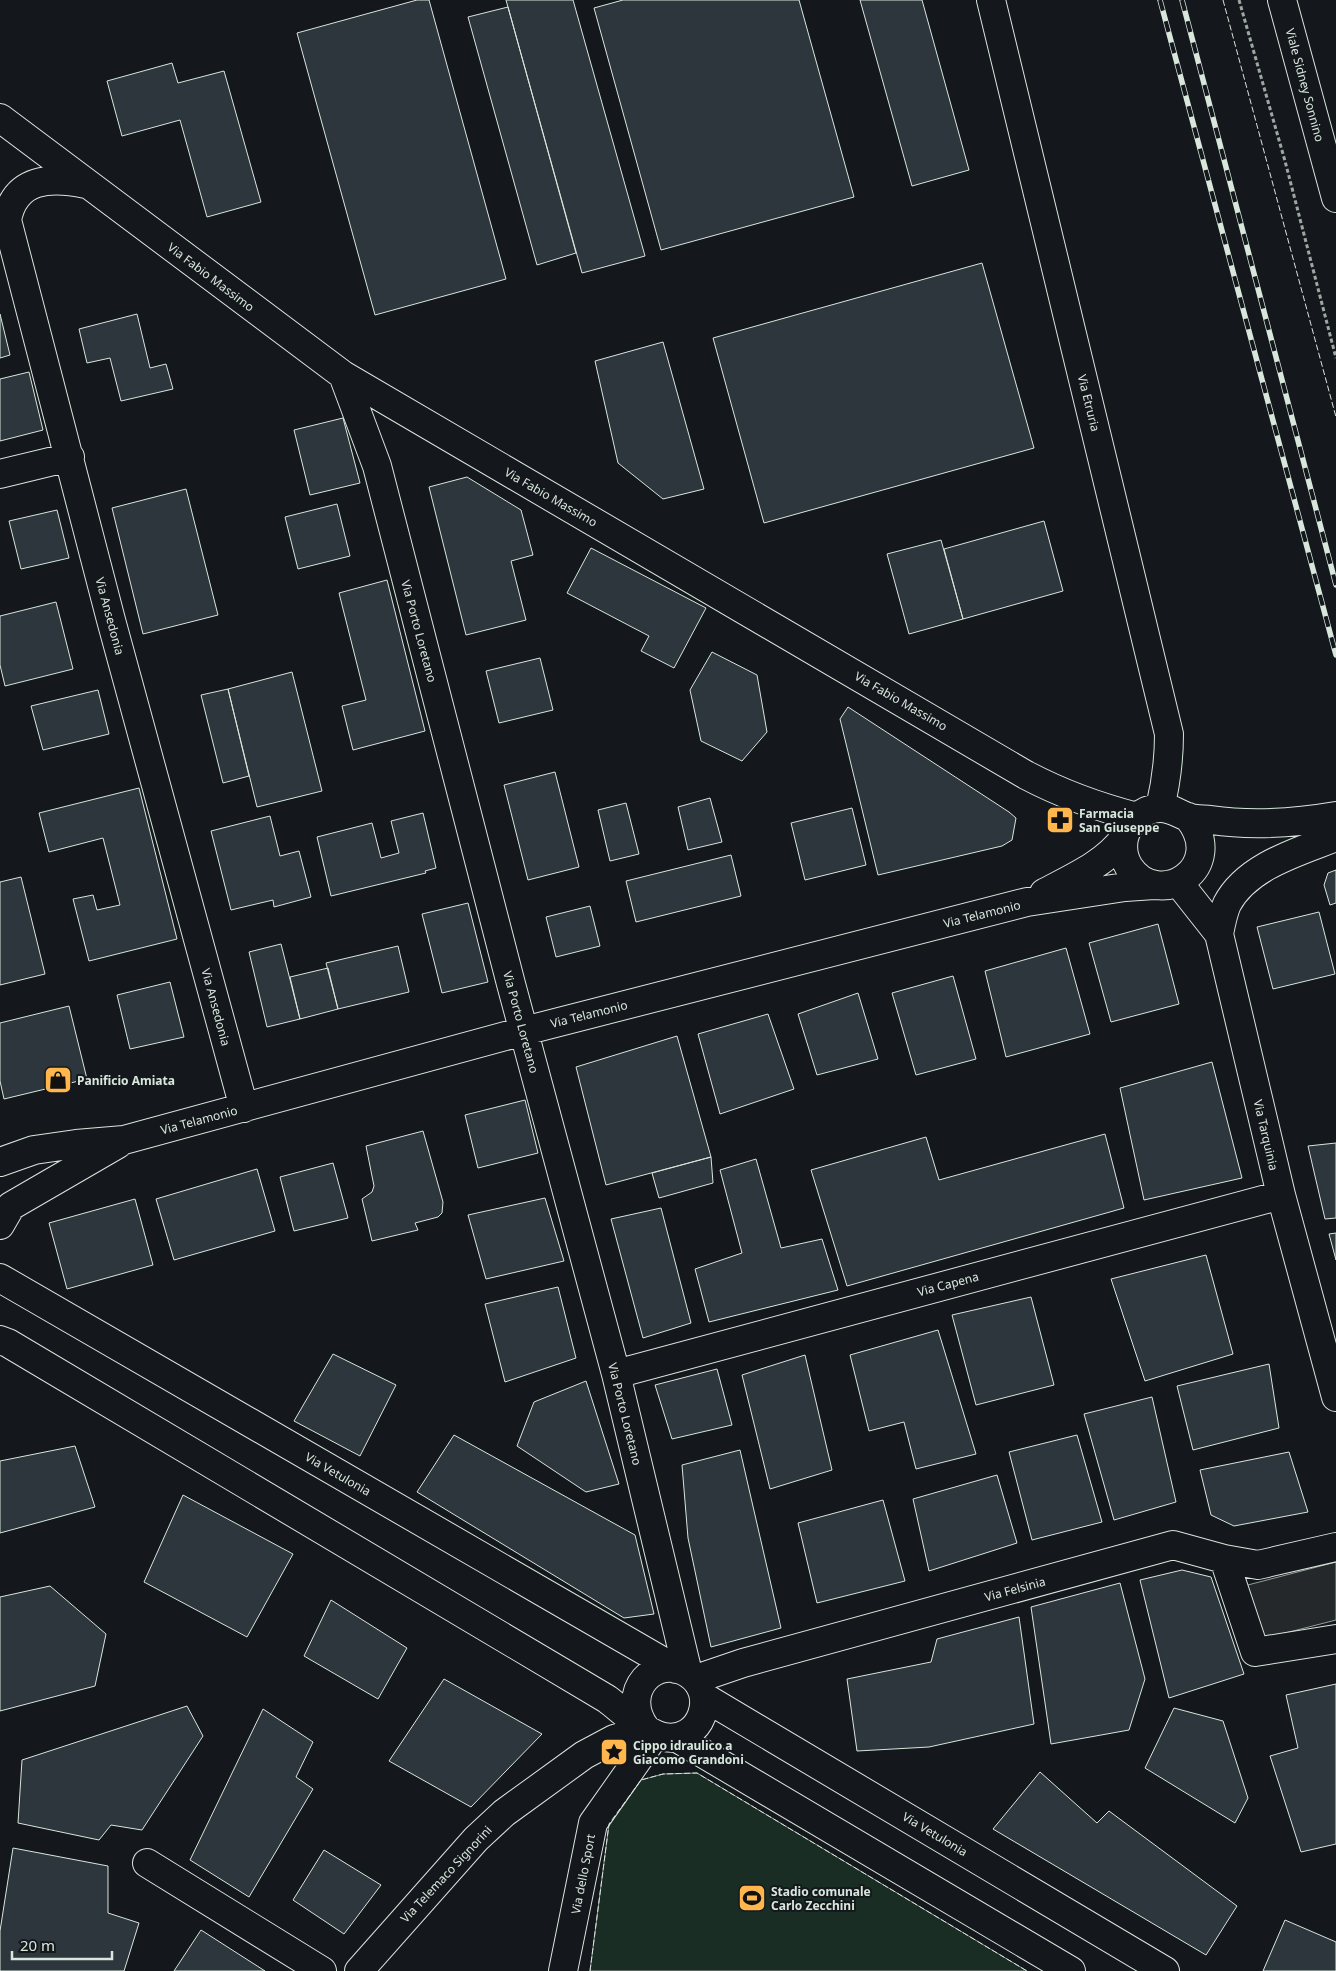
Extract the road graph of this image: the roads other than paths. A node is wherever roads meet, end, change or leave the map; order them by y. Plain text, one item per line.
1 (991, 0) edge
2 (1282, 0) edge
3 (0, 118) edge
4 (86, 184) junction
5 (1336, 198) edge
6 (10, 269) edge
7 (343, 375) junction
8 (70, 457) junction
9 (0, 474) edge
10 (1336, 816) edge
11 (1188, 817) junction
12 (1140, 821) junction
13 (1336, 837) edge
14 (1166, 884) junction
15 (1028, 902) junction
16 (1218, 934) junction
17 (524, 1030) junction
18 (244, 1108) junction
19 (124, 1140) junction
20 (5, 1157) edge
21 (1281, 1195) junction
22 (0, 1225) edge
23 (0, 1278) edge
24 (0, 1340) edge
25 (616, 1374) junction
26 (1336, 1397) edge
27 (1336, 1547) edge
28 (1224, 1559) junction
29 (1336, 1639) edge
30 (691, 1680) junction
31 (659, 1734) junction
32 (147, 1863) dead end
33 (322, 1971) edge
34 (359, 1971) edge
35 (564, 1971) edge
36 (1071, 1971) edge
37 (1165, 1971) edge

1 - 12 street, Via Etruria
2 - 5 street, Viale Sidney Sonnino
3 - 4 street, Via Fabio Massimo
4 - 6 street, Via Ansedonia
4 - 7 street, Via Fabio Massimo
6 - 8 street, Via Ansedonia
7 - 12 street, Via Fabio Massimo
7 - 17 street, Via Porto Loretano
8 - 9 street
8 - 18 street, Via Ansedonia
10 - 11 street
11 - 12 street
11 - 14 street
12 - 14 street
12 - 15 street, Via Telamonio
13 - 16 street
14 - 15 street, Via Telamonio
14 - 16 street, Via Tarquinia
15 - 17 street, Via Telamonio
16 - 21 street, Via Tarquinia
17 - 18 street, Via Telamonio
17 - 25 street, Via Porto Loretano
18 - 19 street, Via Telamonio
19 - 20 street, Via Telamonio
19 - 22 street, Via Telamonio
21 - 25 street, Via Capena
21 - 26 street, Via Tarquinia
23 - 30 street, Via Vetulonia
24 - 31 street
25 - 30 street, Via Porto Loretano
27 - 28 street, Via Felsinia
28 - 29 street
28 - 30 street, Via Felsinia
30 - 31 street
30 - 31 street
30 - 37 street, Via Vetulonia
31 - 34 street, Via Telemaco Signorini
31 - 35 street, Via dello Sport
31 - 36 street
32 - 33 street

